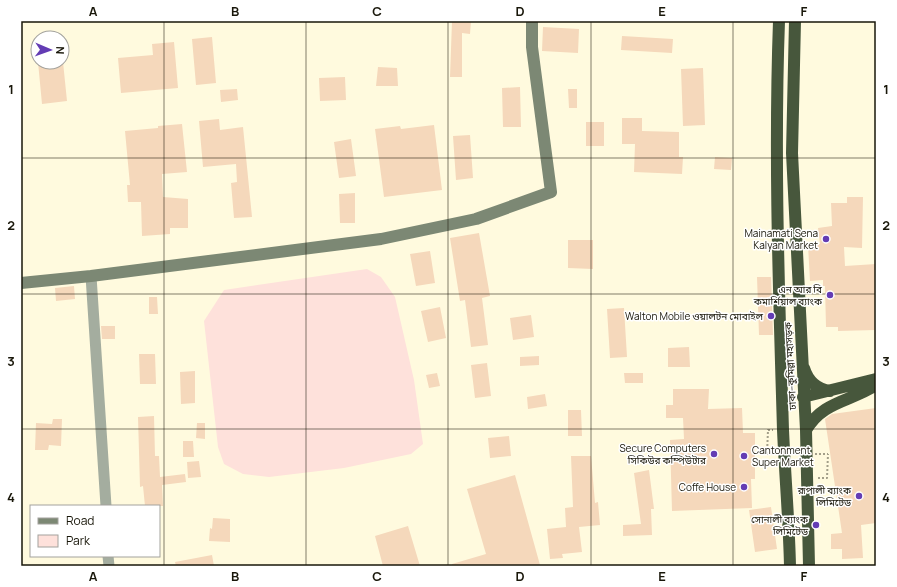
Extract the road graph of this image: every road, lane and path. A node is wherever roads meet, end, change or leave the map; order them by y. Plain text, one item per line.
1 (532, 21) edge
2 (779, 21) edge
3 (795, 21) edge
4 (91, 276) junction
5 (21, 283) edge
6 (801, 349) junction
7 (876, 379) edge
8 (876, 385) edge
9 (832, 391) junction
10 (803, 397) junction
11 (768, 430) dead end
12 (806, 430) junction
13 (827, 478) dead end
14 (106, 505) edge
15 (790, 566) edge
16 (809, 566) edge

1 - 4 street
2 - 15 highway, ঢাকা–কুমিল্লা মহাসড়ক
3 - 6 highway, ঢাকা–কুমিল্লা মহাসড়ক
4 - 5 street
4 - 14 street
6 - 9 highway
6 - 10 highway, ঢাকা–কুমিল্লা মহাসড়ক
7 - 9 highway
8 - 12 highway
9 - 10 highway
10 - 12 highway, ঢাকা–কুমিল্লা মহাসড়ক
11 - 13 path, bridge
12 - 16 highway, ঢাকা–কুমিল্লা মহাসড়ক

